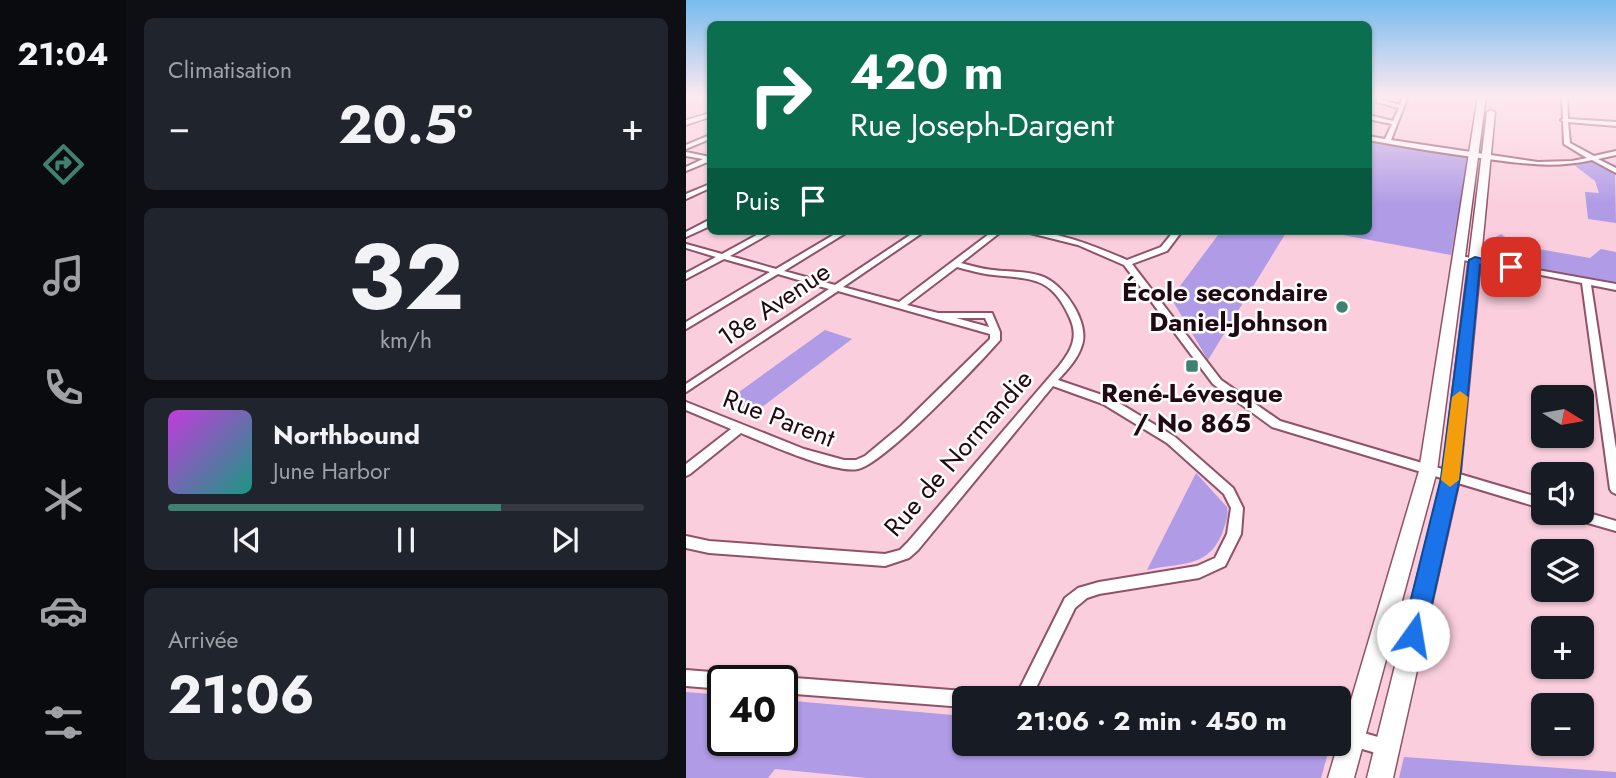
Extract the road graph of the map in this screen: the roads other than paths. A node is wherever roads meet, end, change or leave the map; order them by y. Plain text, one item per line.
1 (1391, 132) edge
2 (1477, 132) edge
3 (1488, 132) edge
4 (1566, 132) edge
5 (707, 138) edge
6 (1372, 139) edge
7 (1387, 142) junction
8 (686, 147) edge
9 (1616, 153) edge
10 (686, 154) edge
11 (1474, 155) junction
12 (1486, 157) junction
13 (707, 158) edge
14 (1593, 158) junction
15 (707, 160) edge
16 (686, 169) edge
17 (1616, 171) edge
18 (1470, 182) junction
19 (1483, 184) junction
20 (707, 187) edge
21 (686, 197) edge
22 (1467, 202) junction
23 (1481, 205) junction
24 (707, 224) edge
25 (1463, 230) junction
26 (1478, 233) junction
27 (686, 235) edge
28 (762, 235) edge
29 (838, 235) edge
30 (915, 235) edge
31 (993, 235) edge
32 (1044, 235) edge
33 (1175, 235) edge
34 (686, 246) edge
35 (723, 256) junction
36 (1458, 257) junction
37 (1475, 260) junction
38 (1127, 263) junction
39 (956, 264) junction
40 (777, 272) junction
41 (686, 276) edge
42 (1586, 282) junction
43 (1616, 287) edge
44 (835, 289) junction
45 (900, 306) junction
46 (686, 326) edge
47 (1442, 373) junction
48 (1462, 379) junction
49 (1052, 382) junction
50 (686, 389) edge
51 (686, 406) edge
52 (741, 427) junction
53 (686, 471) edge
54 (1428, 471) junction
55 (1451, 478) junction
56 (1616, 489) edge
57 (1531, 500) edge
58 (1594, 520) edge
59 (1616, 526) edge
60 (686, 542) edge
61 (686, 678) edge
62 (707, 680) edge
63 (798, 686) edge
64 (1029, 686) edge
65 (952, 698) edge
66 (1351, 719) edge
67 (1351, 736) edge
68 (1387, 747) junction
69 (1344, 756) edge
70 (1341, 778) edge
71 (1380, 778) edge

1 - 7 street
2 - 11 street
3 - 12 street
4 - 14 street
5 - 8 street
6 - 7 street
7 - 11 street
9 - 14 street
10 - 13 street
11 - 12 street
11 - 18 street
12 - 14 street
12 - 19 street
14 - 17 street
15 - 16 street
18 - 19 street
18 - 22 street
19 - 23 street
20 - 21 street
22 - 23 street
22 - 25 street
23 - 26 street
24 - 27 street
25 - 26 street
25 - 36 street
26 - 37 street
28 - 35 street
29 - 40 street
30 - 44 street, 18e Avenue
31 - 39 street
32 - 38 street
33 - 38 street
34 - 35 street
35 - 40 street
35 - 41 street
36 - 37 street
36 - 47 street
37 - 42 street
37 - 48 street
38 - 54 street
39 - 45 street
39 - 49 street, Rue de Normandie
40 - 44 street
40 - 46 street
42 - 43 street
42 - 56 street
44 - 45 street
44 - 50 street, 18e Avenue
45 - 52 street, Rue Parent
47 - 48 street
47 - 54 street
48 - 55 street
49 - 60 street, Rue de Normandie
49 - 64 street
51 - 52 street, Rue Parent
52 - 53 street
54 - 55 street
54 - 66 street
55 - 57 street
55 - 68 street
58 - 59 street
61 - 62 street
63 - 65 street
67 - 68 street
68 - 71 street
69 - 70 street

